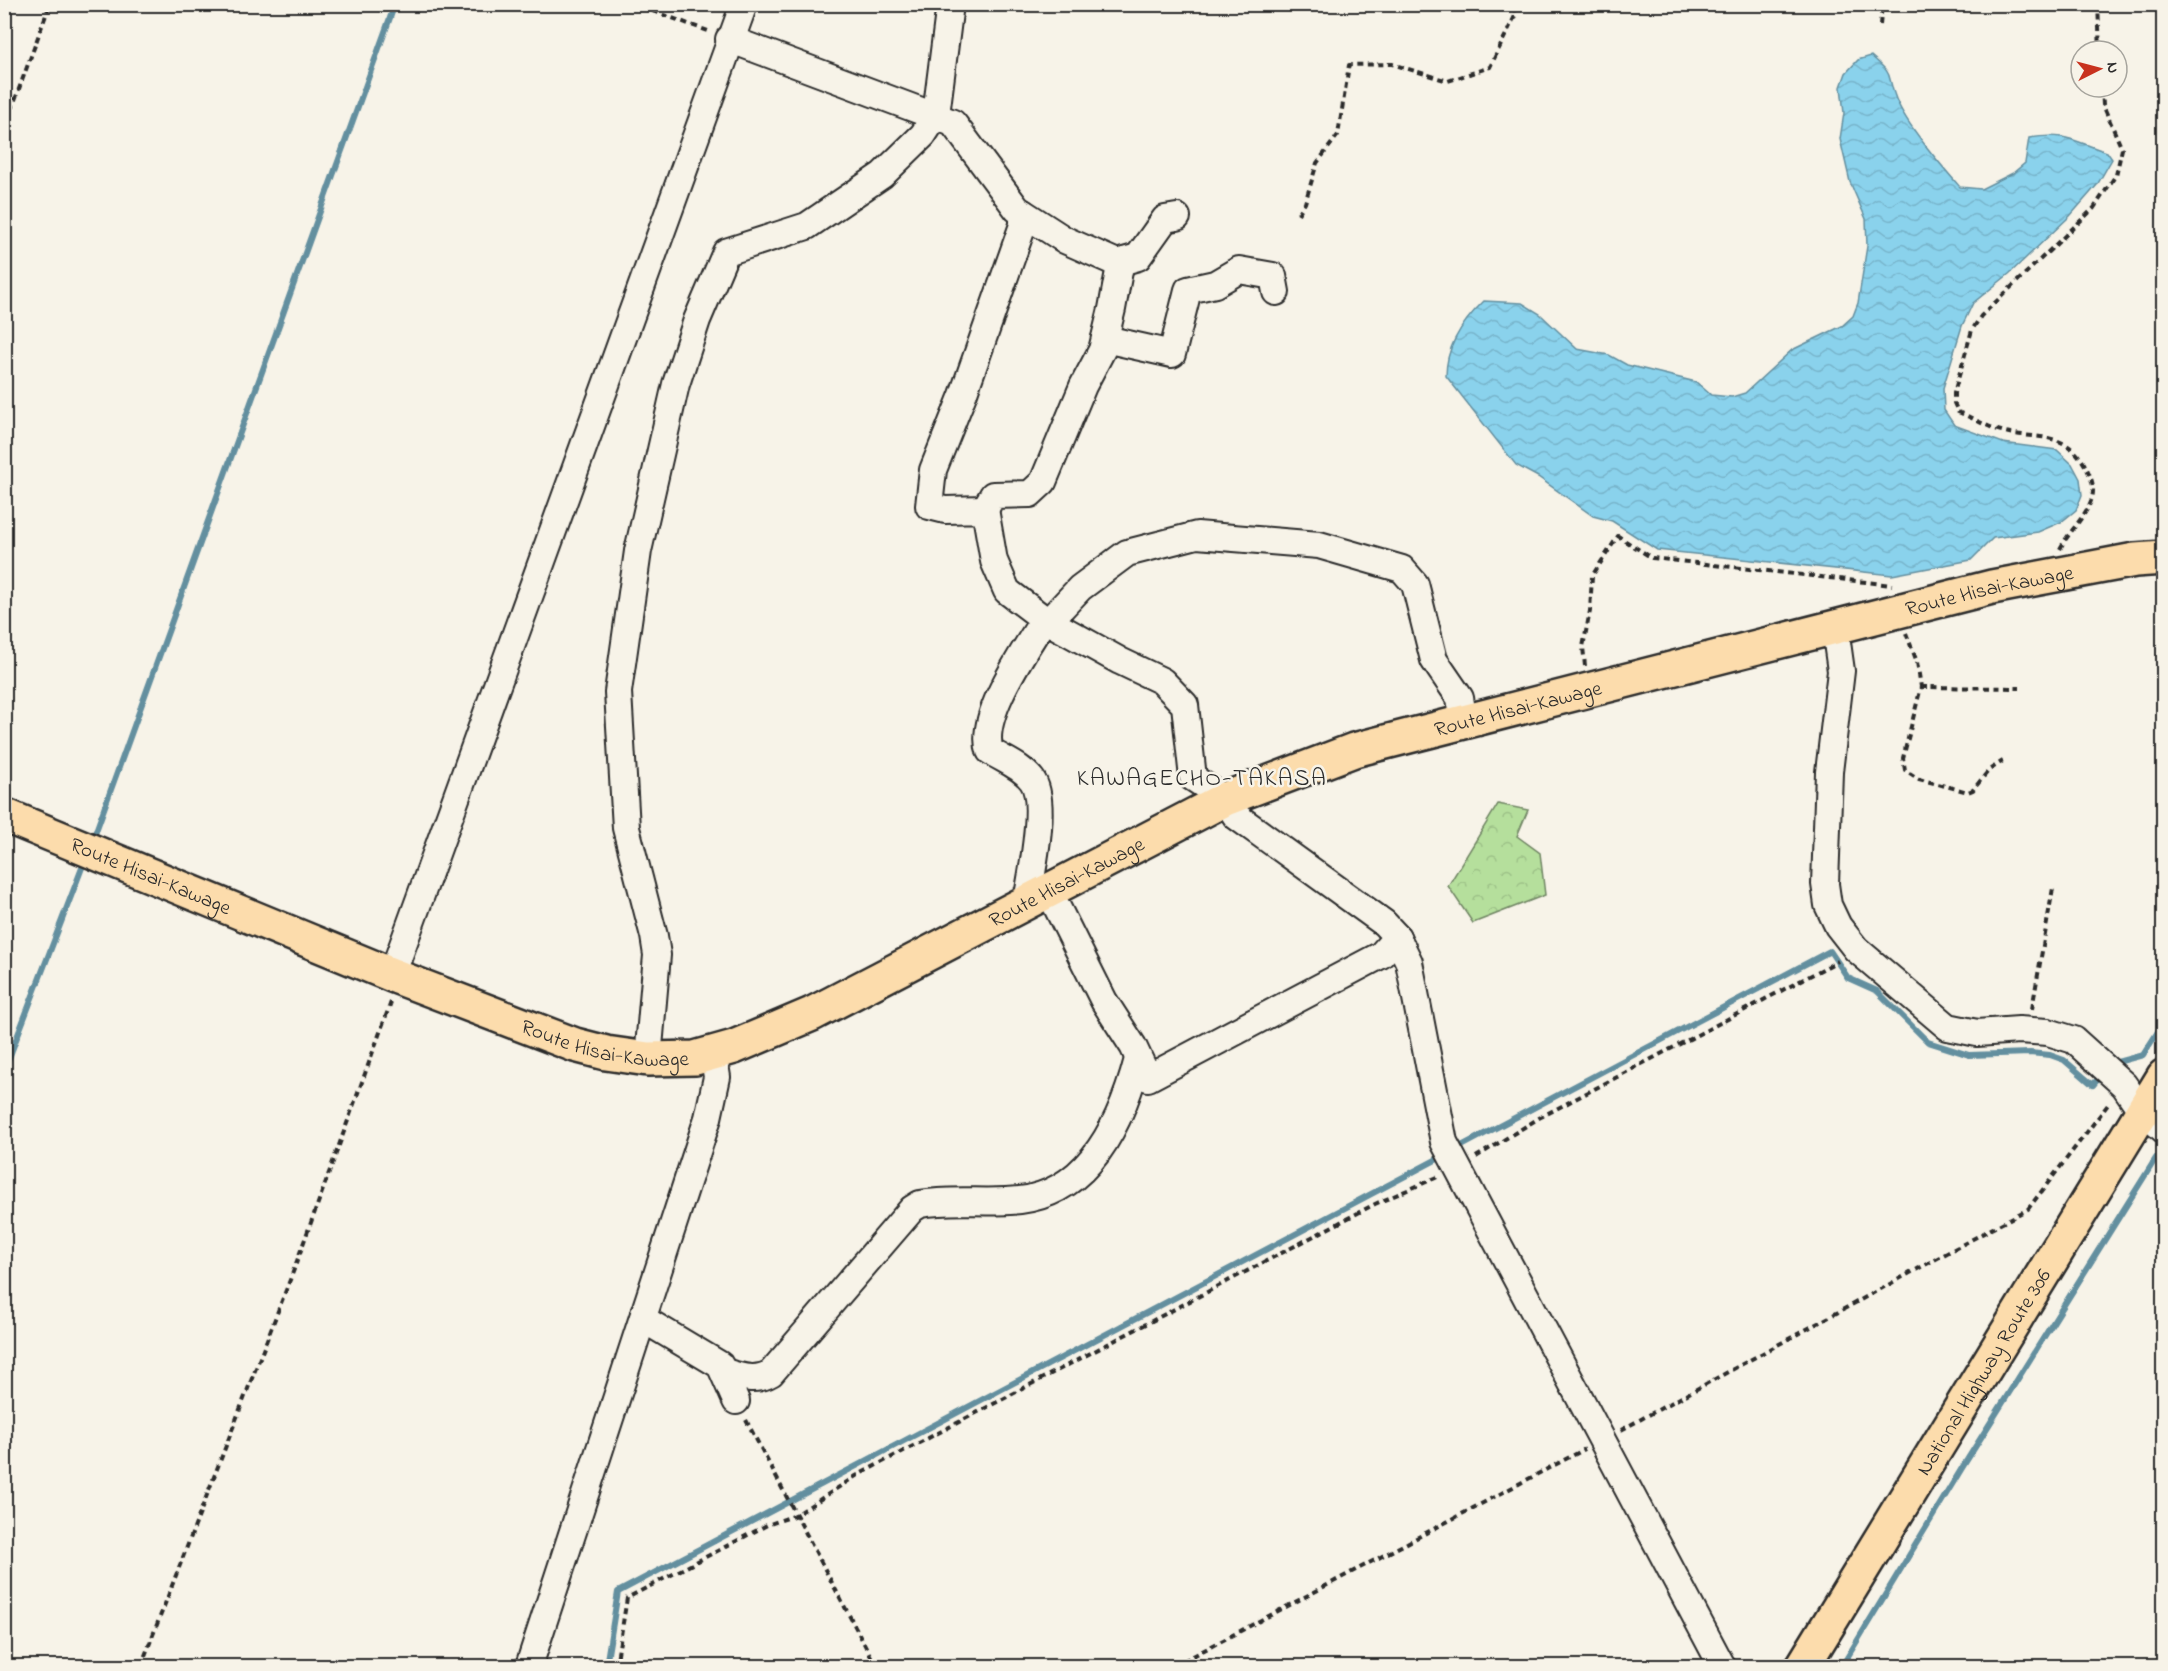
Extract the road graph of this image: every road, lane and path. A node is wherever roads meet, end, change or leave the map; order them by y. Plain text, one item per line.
1 (50, 4) edge
2 (633, 4) edge
3 (744, 4) edge
4 (950, 4) edge
5 (1514, 4) edge
6 (1882, 4) edge
7 (2098, 4) edge
8 (1880, 25) dead end
9 (729, 39) junction
10 (2099, 39) edge
11 (2103, 99) edge
12 (936, 115) junction
13 (4, 130) edge
14 (1023, 213) junction
15 (1298, 214) dead end
16 (1177, 217) dead end
17 (1117, 263) junction
18 (1276, 292) dead end
19 (1105, 339) junction
20 (984, 509) junction
21 (2163, 558) edge
22 (2059, 574) junction
23 (1899, 598) junction
24 (1047, 620) junction
25 (1835, 628) junction
26 (1921, 687) junction
27 (2020, 688) dead end
28 (1590, 690) junction
29 (1464, 722) junction
30 (2003, 761) dead end
31 (1225, 799) junction
32 (4, 815) edge
33 (2053, 888) dead end
34 (1038, 897) junction
35 (1397, 937) junction
36 (1829, 966) dead end
37 (396, 976) junction
38 (2028, 1030) junction
39 (713, 1052) junction
40 (648, 1059) junction
41 (1138, 1059) junction
42 (2163, 1076) edge
43 (2124, 1084) junction
44 (2153, 1121) edge
45 (1453, 1158) junction
46 (643, 1319) junction
47 (725, 1372) junction
48 (736, 1401) joint
49 (1603, 1439) junction
50 (796, 1515) junction
51 (141, 1666) edge
52 (529, 1666) edge
53 (616, 1666) edge
54 (876, 1666) edge
55 (1174, 1666) edge
56 (1722, 1666) edge
57 (1803, 1666) edge

1 - 13 path
2 - 9 path
3 - 9 street
4 - 12 street
5 - 15 path
6 - 8 path
7 - 10 path
9 - 12 street
9 - 37 street
11 - 22 path
12 - 14 street
12 - 40 street
14 - 17 street
14 - 20 street
16 - 17 street
17 - 19 street
18 - 19 street
19 - 20 street
20 - 24 street
21 - 22 main road, Route Hisai-Kawage
22 - 23 main road, Route Hisai-Kawage
23 - 25 main road, Route Hisai-Kawage
23 - 26 path
23 - 28 path
24 - 29 street
24 - 31 street
24 - 34 street
25 - 28 main road, Route Hisai-Kawage
25 - 38 street
26 - 27 path
26 - 30 path
28 - 29 main road, Route Hisai-Kawage
29 - 31 main road, Route Hisai-Kawage
31 - 34 main road, Route Hisai-Kawage
31 - 35 street
32 - 37 main road, Route Hisai-Kawage
33 - 38 path
34 - 39 main road, Route Hisai-Kawage
34 - 41 street
35 - 41 street
35 - 45 street
36 - 45 path
37 - 40 main road, Route Hisai-Kawage
37 - 51 path
38 - 43 street
39 - 40 main road, Route Hisai-Kawage
39 - 46 street
41 - 47 street
42 - 44 main road, National Highway Route 306
43 - 44 street
43 - 49 path
44 - 57 main road, National Highway Route 306
45 - 49 street
45 - 50 path
46 - 47 street
46 - 52 street
47 - 48 street
48 - 50 path
49 - 55 path
49 - 56 street
50 - 53 path
50 - 54 path

